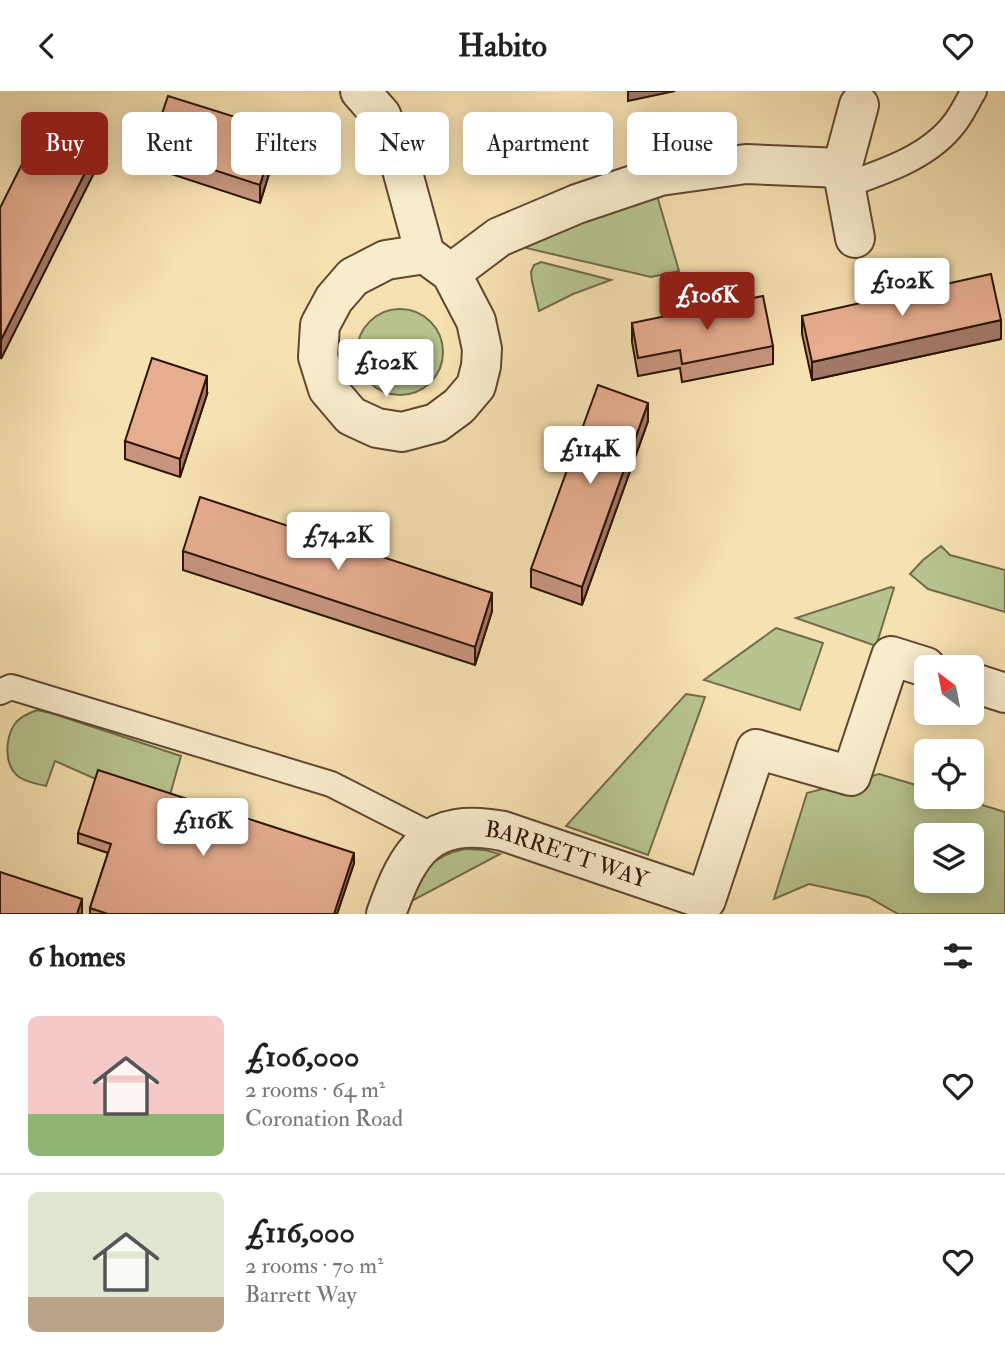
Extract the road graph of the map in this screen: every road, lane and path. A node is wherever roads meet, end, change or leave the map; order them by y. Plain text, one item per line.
1 (360, 91) edge
2 (974, 91) edge
3 (859, 105) dead end
4 (844, 176) junction
5 (855, 238) dead end
6 (438, 263) junction
7 (914, 663) edge
8 (984, 686) edge
9 (0, 692) edge
10 (1005, 693) edge
11 (433, 836) junction
12 (693, 906) edge
13 (386, 914) edge

1 - 6 street
2 - 4 lane
3 - 4 street
4 - 5 street
4 - 6 street
6 - 6 street
7 - 12 street, BARRETT WAY
8 - 10 street
9 - 11 lane
11 - 12 street, BARRETT WAY
11 - 13 street

